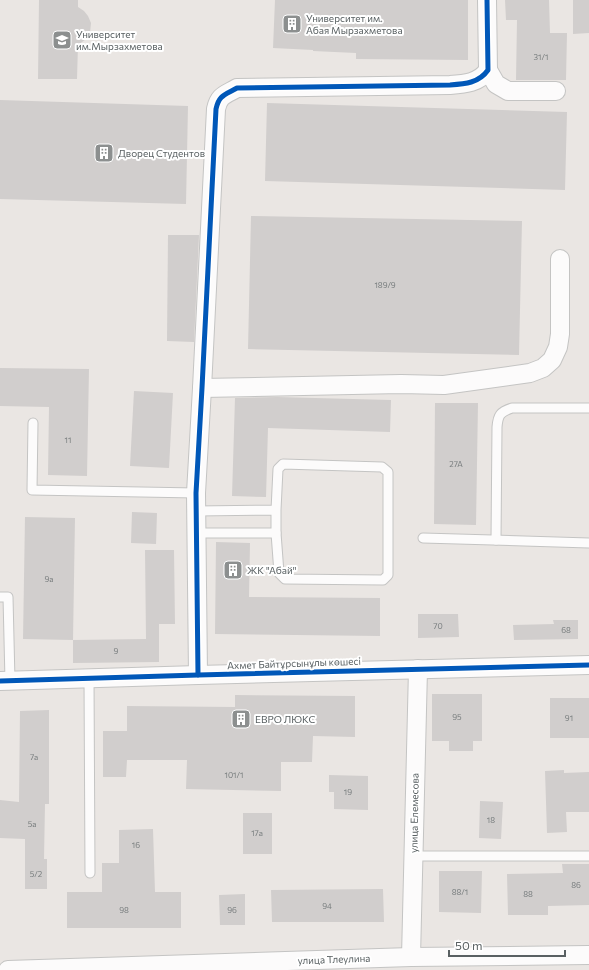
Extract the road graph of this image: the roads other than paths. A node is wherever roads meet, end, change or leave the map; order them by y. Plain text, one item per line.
1 (487, 0) edge
2 (488, 70) junction
3 (556, 91) dead end
4 (560, 259) dead end
5 (202, 388) junction
6 (589, 408) edge
7 (33, 423) dead end
8 (196, 493) junction
9 (276, 510) junction
10 (196, 511) junction
11 (196, 533) junction
12 (276, 533) junction
13 (423, 538) dead end
14 (496, 540) junction
15 (589, 543) edge
16 (0, 597) edge
17 (589, 665) edge
18 (418, 669) junction
19 (198, 675) junction
20 (89, 678) junction
21 (5, 681) edge
22 (413, 856) junction
23 (589, 856) edge
24 (90, 873) dead end
25 (589, 955) edge
26 (411, 957) junction
27 (8, 970) edge

1 - 2 street
2 - 3 street
2 - 5 street
4 - 5 street
5 - 8 street
6 - 14 lane
7 - 8 lane
8 - 10 street
9 - 10 lane
9 - 12 lane
9 - 12 lane
10 - 11 street
11 - 12 lane
11 - 19 street
13 - 14 lane
14 - 15 lane
16 - 21 lane
17 - 18 street, Ахмет Байтұрсынұлы көшесі
18 - 19 street, Ахмет Байтұрсынұлы көшесі
18 - 22 street, улица Елемесова
19 - 20 street, Ахмет Байтұрсынұлы көшесі
20 - 21 street, Ахмет Байтұрсынұлы көшесі
20 - 24 lane
22 - 23 lane
22 - 26 street, улица Елемесова
25 - 26 street, улица Тлеулина
26 - 27 street, улица Тлеулина

